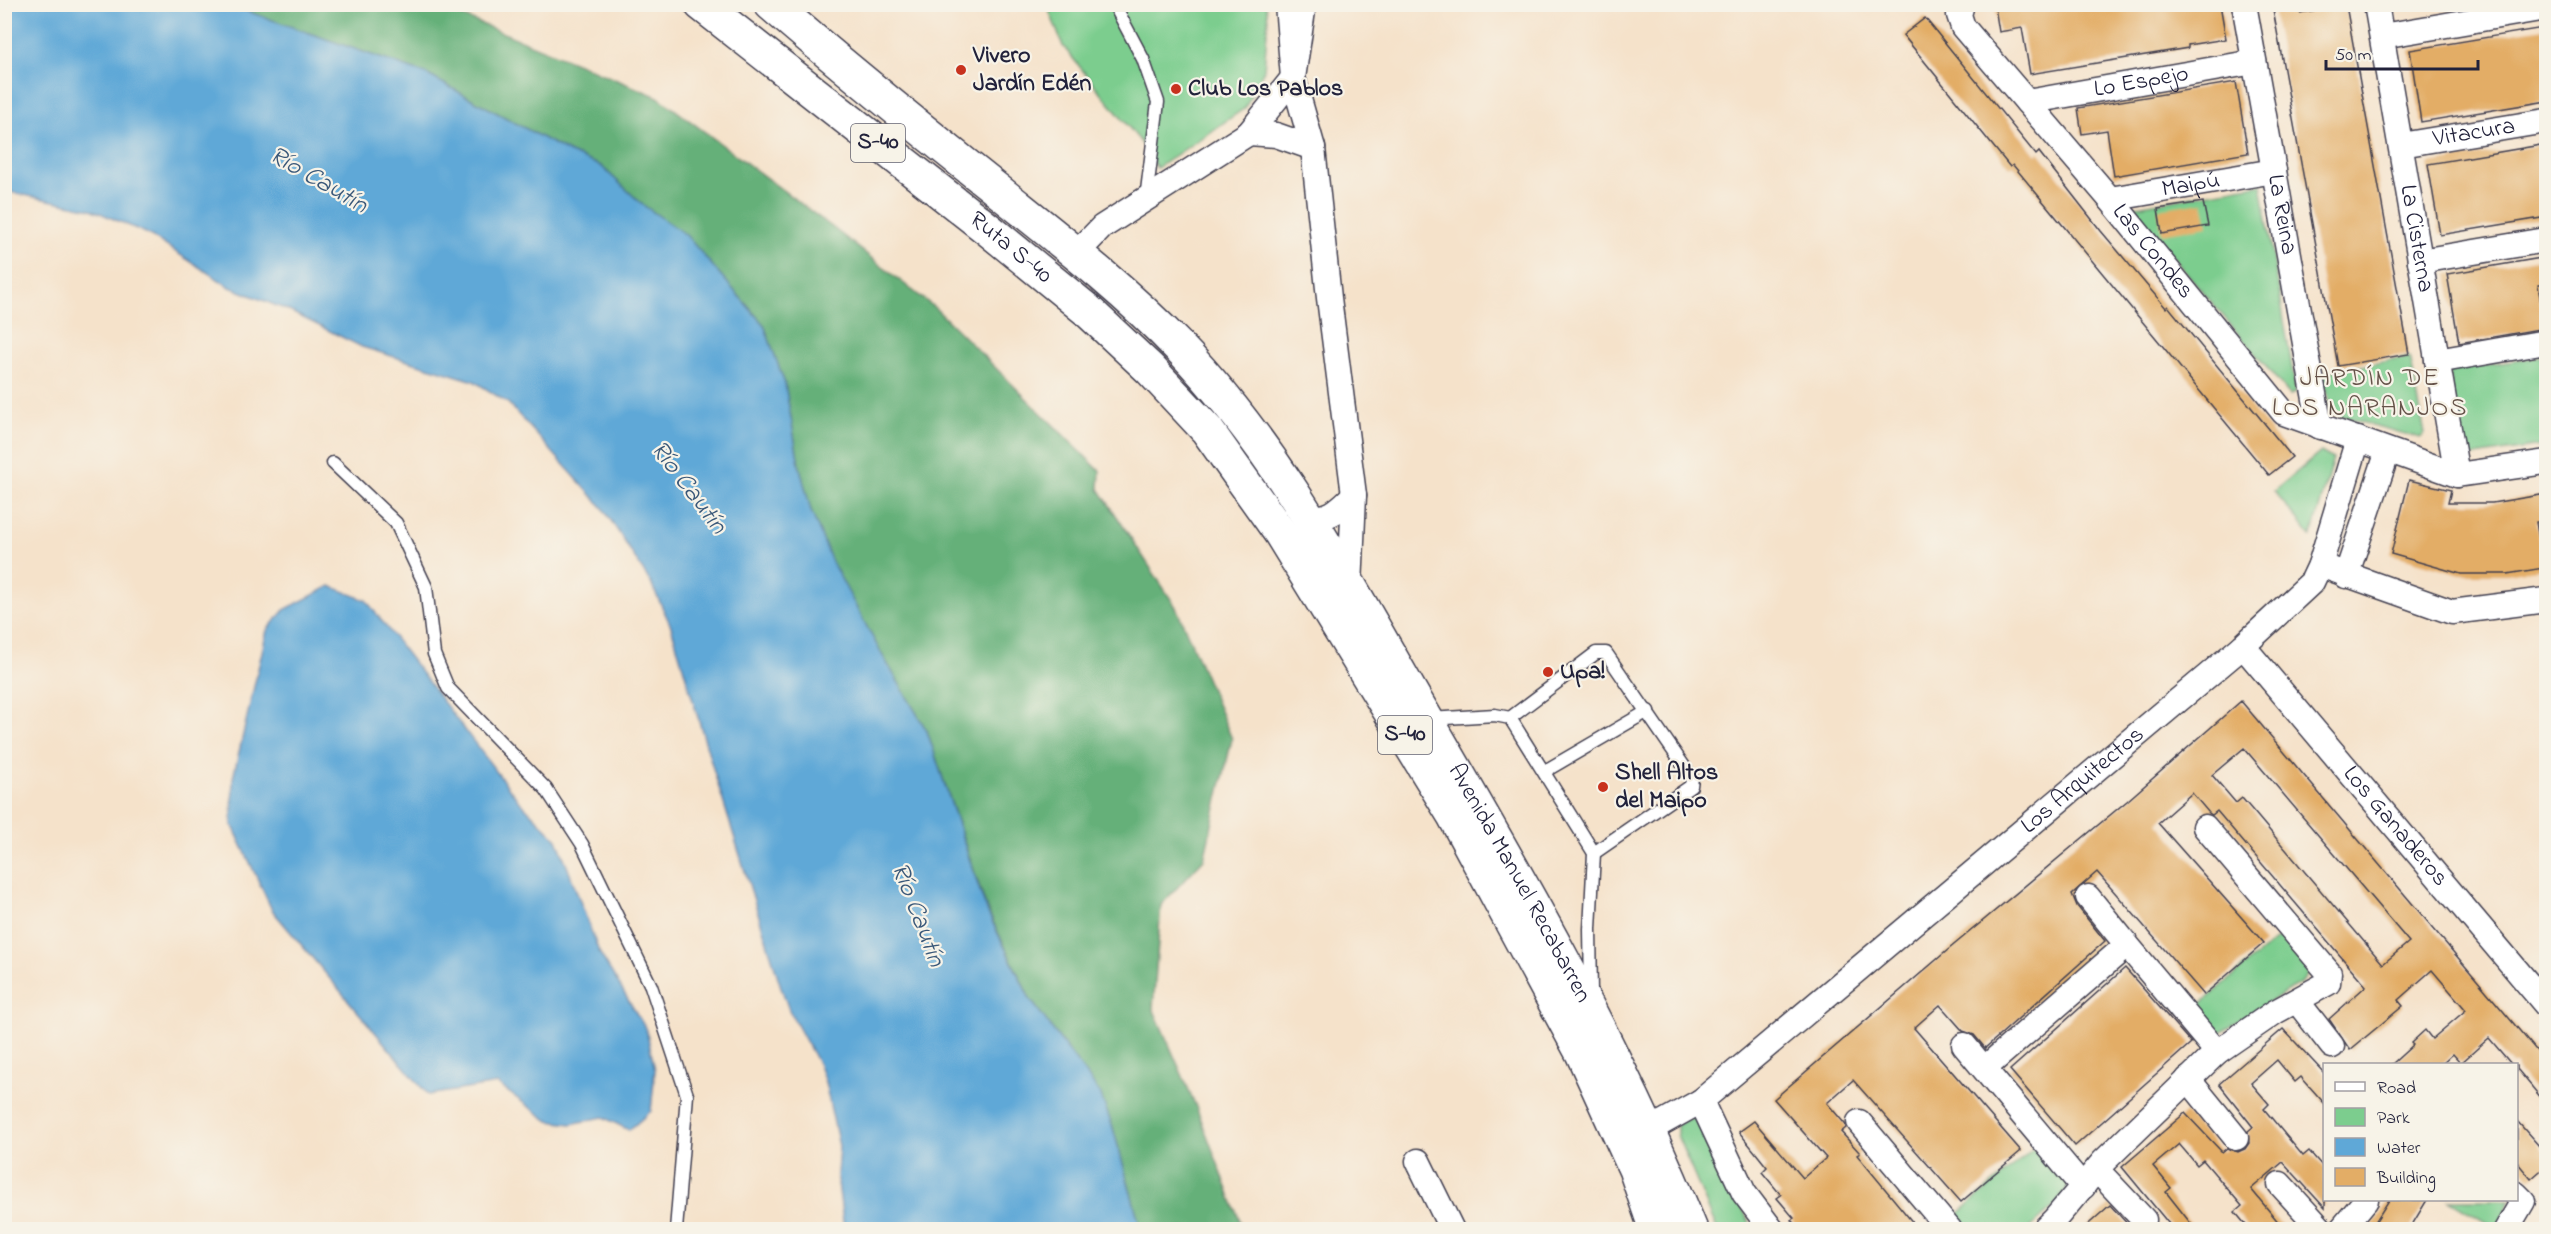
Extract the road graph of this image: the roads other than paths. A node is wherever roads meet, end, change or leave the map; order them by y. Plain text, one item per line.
1 (701, 4) edge
2 (771, 4) edge
3 (1114, 4) edge
4 (1287, 4) edge
5 (1304, 4) edge
6 (1962, 4) edge
7 (2244, 4) edge
8 (2376, 4) edge
9 (2547, 8) edge
10 (2382, 36) junction
11 (2254, 62) junction
12 (1293, 78) junction
13 (2027, 102) junction
14 (2547, 121) edge
15 (1249, 133) junction
16 (2401, 145) junction
17 (1313, 148) junction
18 (2274, 171) junction
19 (1146, 199) junction
20 (2110, 199) junction
21 (2547, 240) edge
22 (1076, 254) junction
23 (2420, 261) junction
24 (1054, 282) junction
25 (2547, 342) edge
26 (2437, 361) junction
27 (2320, 427) junction
28 (2358, 439) junction
29 (2388, 451) junction
30 (2547, 462) edge
31 (333, 463) dead end
32 (2457, 475) junction
33 (1354, 495) junction
34 (1310, 516) junction
35 (1281, 534) joint
36 (2320, 565) junction
37 (2346, 576) junction
38 (1350, 587) junction
39 (2547, 600) edge
40 (2243, 646) junction
41 (1648, 711) junction
42 (1510, 718) junction
43 (1427, 719) junction
44 (1545, 771) junction
45 (2205, 827) dead end
46 (1594, 853) junction
47 (2088, 897) dead end
48 (2127, 945) junction
49 (2297, 1001) junction
50 (2547, 1005) edge
51 (1591, 1013) junction
52 (1964, 1045) dead end
53 (2332, 1046) dead end
54 (2217, 1052) junction
55 (1985, 1068) junction
56 (2188, 1079) junction
57 (1701, 1101) junction
58 (1859, 1122) dead end
59 (1649, 1130) junction
60 (2236, 1137) dead end
61 (1418, 1161) dead end
62 (2090, 1178) junction
63 (2280, 1184) dead end
64 (2518, 1195) edge
65 (2365, 1201) edge
66 (2144, 1220) dead end
67 (676, 1230) edge
68 (1452, 1230) edge
69 (1656, 1230) edge
70 (1691, 1230) edge
71 (1772, 1230) edge
72 (1950, 1230) edge
73 (2044, 1230) edge
74 (2322, 1230) edge
75 (2341, 1230) edge
76 (2506, 1230) edge

1 - 24 main road, Ruta S-40 / S-40
2 - 22 main road, Ruta S-40 / S-40
3 - 19 lane
4 - 12 street
5 - 12 street
6 - 13 street, Las Condes
7 - 11 street, La Reina
8 - 10 street, La Cisterna
9 - 10 street
10 - 16 street, La Cisterna
11 - 13 street, Lo Espejo
11 - 18 street, La Reina
12 - 15 street
12 - 17 street
13 - 20 street, Las Condes
14 - 16 street, Vitacura
15 - 17 street
15 - 19 street
16 - 23 street, La Cisterna
17 - 33 street
18 - 20 street, Maipú
18 - 27 street, La Reina
19 - 22 street
20 - 27 street, Las Condes
21 - 23 street
22 - 24 main road
22 - 34 main road, Ruta S-40 / S-40
23 - 26 street, La Cisterna
24 - 35 main road, Ruta S-40 / S-40
25 - 26 street
26 - 32 street, La Cisterna
27 - 28 street, Las Condes
28 - 29 street, Las Condes
28 - 36 street, Los Arquitectos
29 - 32 street, Las Condes
29 - 37 street
30 - 32 street
31 - 67 lane
33 - 34 street
33 - 38 street
34 - 38 main road, Avenida Manuel Recabarren / S-40
35 - 69 main road, Avenida Manuel Recabarren / S-40
36 - 37 street
36 - 40 street, Los Arquitectos
37 - 39 street
38 - 43 main road, Avenida Manuel Recabarren / S-40
40 - 50 street, Los Ganaderos
40 - 57 street, Los Arquitectos
41 - 42 lane
41 - 44 lane
41 - 46 lane
42 - 43 lane
42 - 44 lane
43 - 51 main road, Avenida Manuel Recabarren / S-40
44 - 46 lane
45 - 49 street
46 - 51 lane
47 - 48 street
48 - 54 street
48 - 55 street
49 - 53 street
49 - 54 street
51 - 59 main road, Avenida Manuel Recabarren / S-40
52 - 55 street
54 - 56 street
55 - 62 street
56 - 60 street
56 - 62 street
57 - 59 street, Los Arquitectos
57 - 71 street
58 - 72 street
59 - 70 main road, Avenida Manuel Recabarren / S-40
61 - 68 street
62 - 66 street
62 - 73 street
63 - 74 street
64 - 76 street
65 - 75 street

